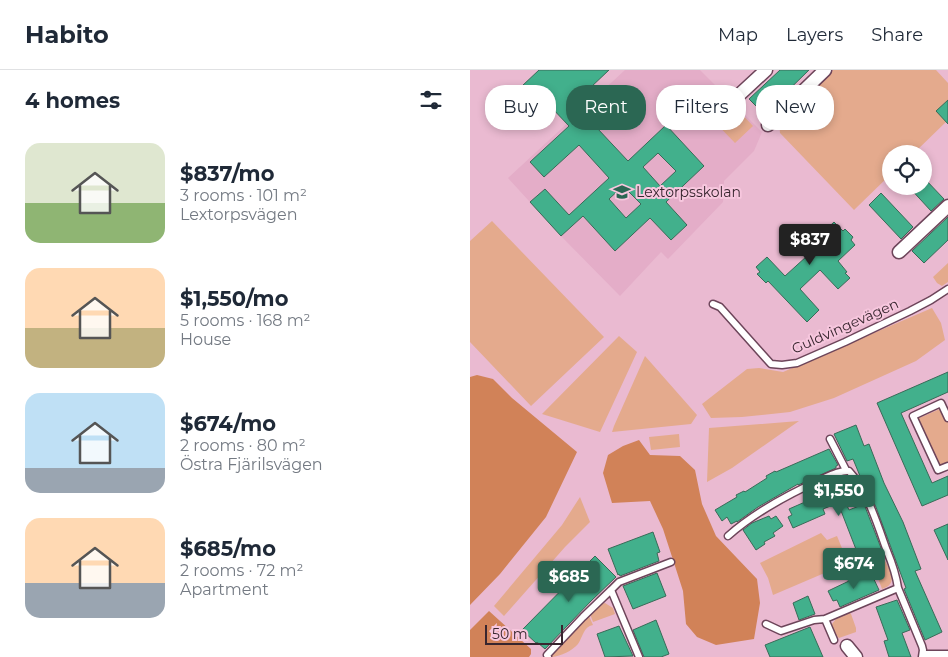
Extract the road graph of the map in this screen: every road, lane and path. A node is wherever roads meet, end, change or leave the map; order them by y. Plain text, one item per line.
1 (766, 70) edge
2 (825, 70) edge
3 (809, 85) edge
4 (746, 89) edge
5 (948, 206) edge
6 (899, 252) dead end
7 (948, 289) edge
8 (713, 304) dead end
9 (945, 402) edge
10 (948, 418) edge
11 (830, 439) dead end
12 (948, 466) edge
13 (846, 470) junction
14 (728, 536) dead end
15 (671, 562) dead end
16 (898, 588) junction
17 (611, 590) junction
18 (825, 618) junction
19 (766, 624) dead end
20 (834, 640) dead end
21 (847, 646) dead end
22 (948, 654) edge
23 (923, 656) edge
24 (548, 657) edge
25 (639, 657) edge
26 (856, 657) edge

1 - 4 street
2 - 3 street
5 - 6 street
7 - 8 lane, Guldvingevägen
9 - 10 lane
9 - 12 lane
11 - 13 lane
13 - 14 lane
13 - 16 lane
15 - 17 lane
16 - 18 lane
16 - 23 lane
17 - 24 lane
17 - 25 lane
18 - 19 lane
18 - 20 lane
21 - 26 street
22 - 23 lane

